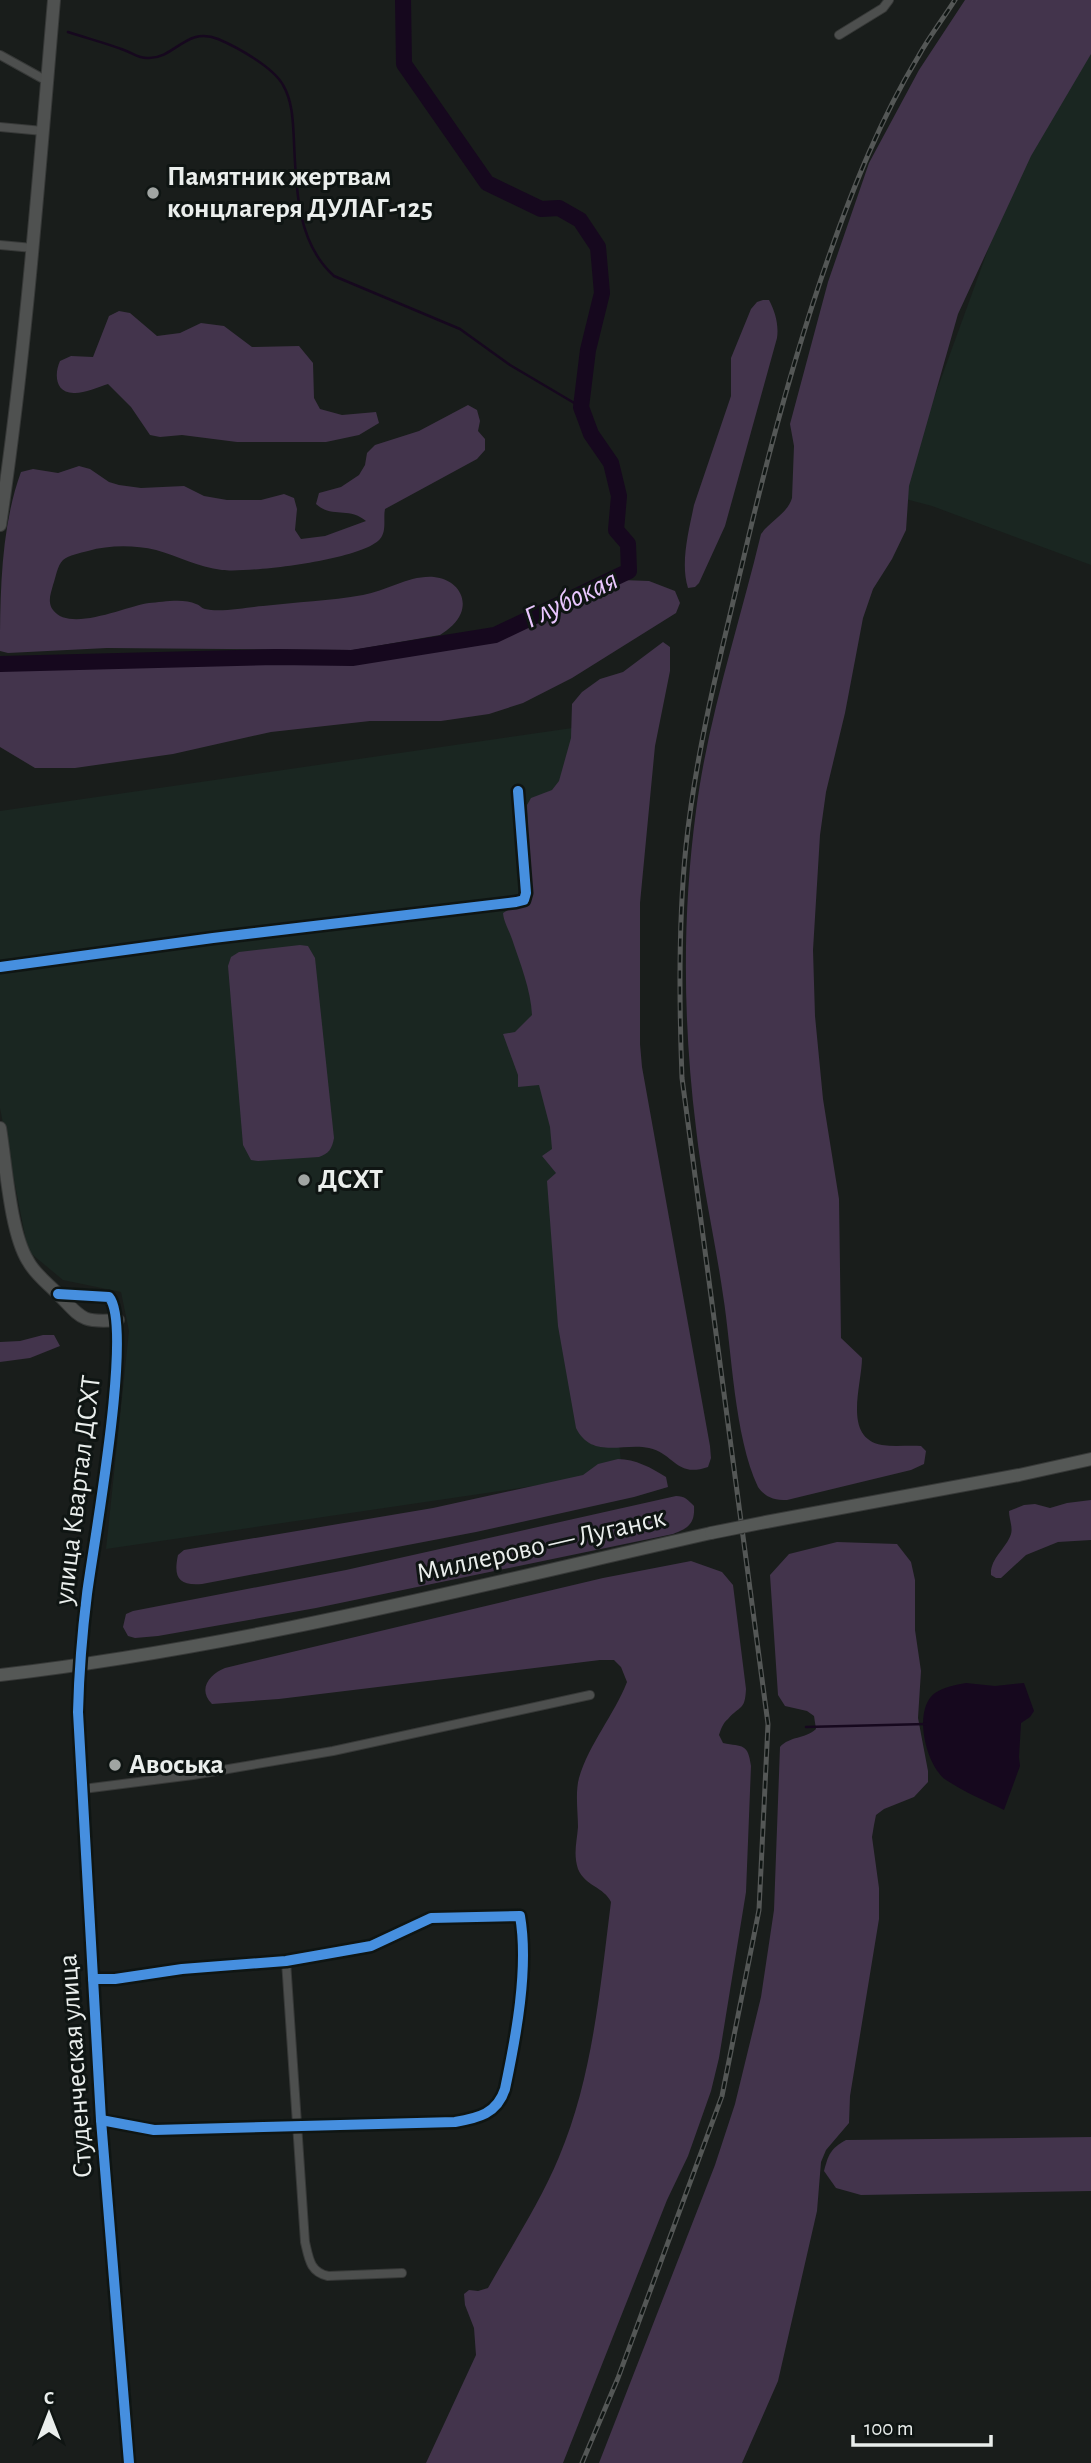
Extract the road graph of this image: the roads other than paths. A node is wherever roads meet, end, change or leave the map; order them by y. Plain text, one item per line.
1 (54, 0) edge
2 (888, 0) edge
3 (839, 35) dead end
4 (0, 55) edge
5 (47, 81) junction
6 (0, 127) edge
7 (43, 131) junction
8 (0, 245) edge
9 (33, 248) junction
10 (0, 525) edge
11 (518, 791) dead end
12 (0, 967) edge
13 (0, 1128) edge
14 (58, 1294) junction
15 (118, 1320) junction
16 (1091, 1459) edge
17 (79, 1666) junction
18 (0, 1675) edge
19 (590, 1695) dead end
20 (83, 1789) junction
21 (286, 1961) junction
22 (93, 1979) junction
23 (101, 2120) junction
24 (297, 2127) junction
25 (402, 2273) dead end
26 (129, 2463) edge

1 - 5 street
2 - 3 street
4 - 5 street
5 - 7 street
6 - 7 street
7 - 9 street
8 - 9 street
9 - 10 street
11 - 12 street
13 - 14 street
14 - 15 street
14 - 15 street
15 - 17 street, улица Квартал ДСХТ
16 - 17 main road, Миллерово — Луганск, bridge
17 - 18 main road, Миллерово — Луганск
17 - 20 street, Студенческая улица
19 - 20 street
20 - 22 street, Студенческая улица
21 - 22 street
21 - 24 street
21 - 24 street
22 - 23 street, Студенческая улица
23 - 24 street
23 - 26 street, Студенческая улица
24 - 25 street

